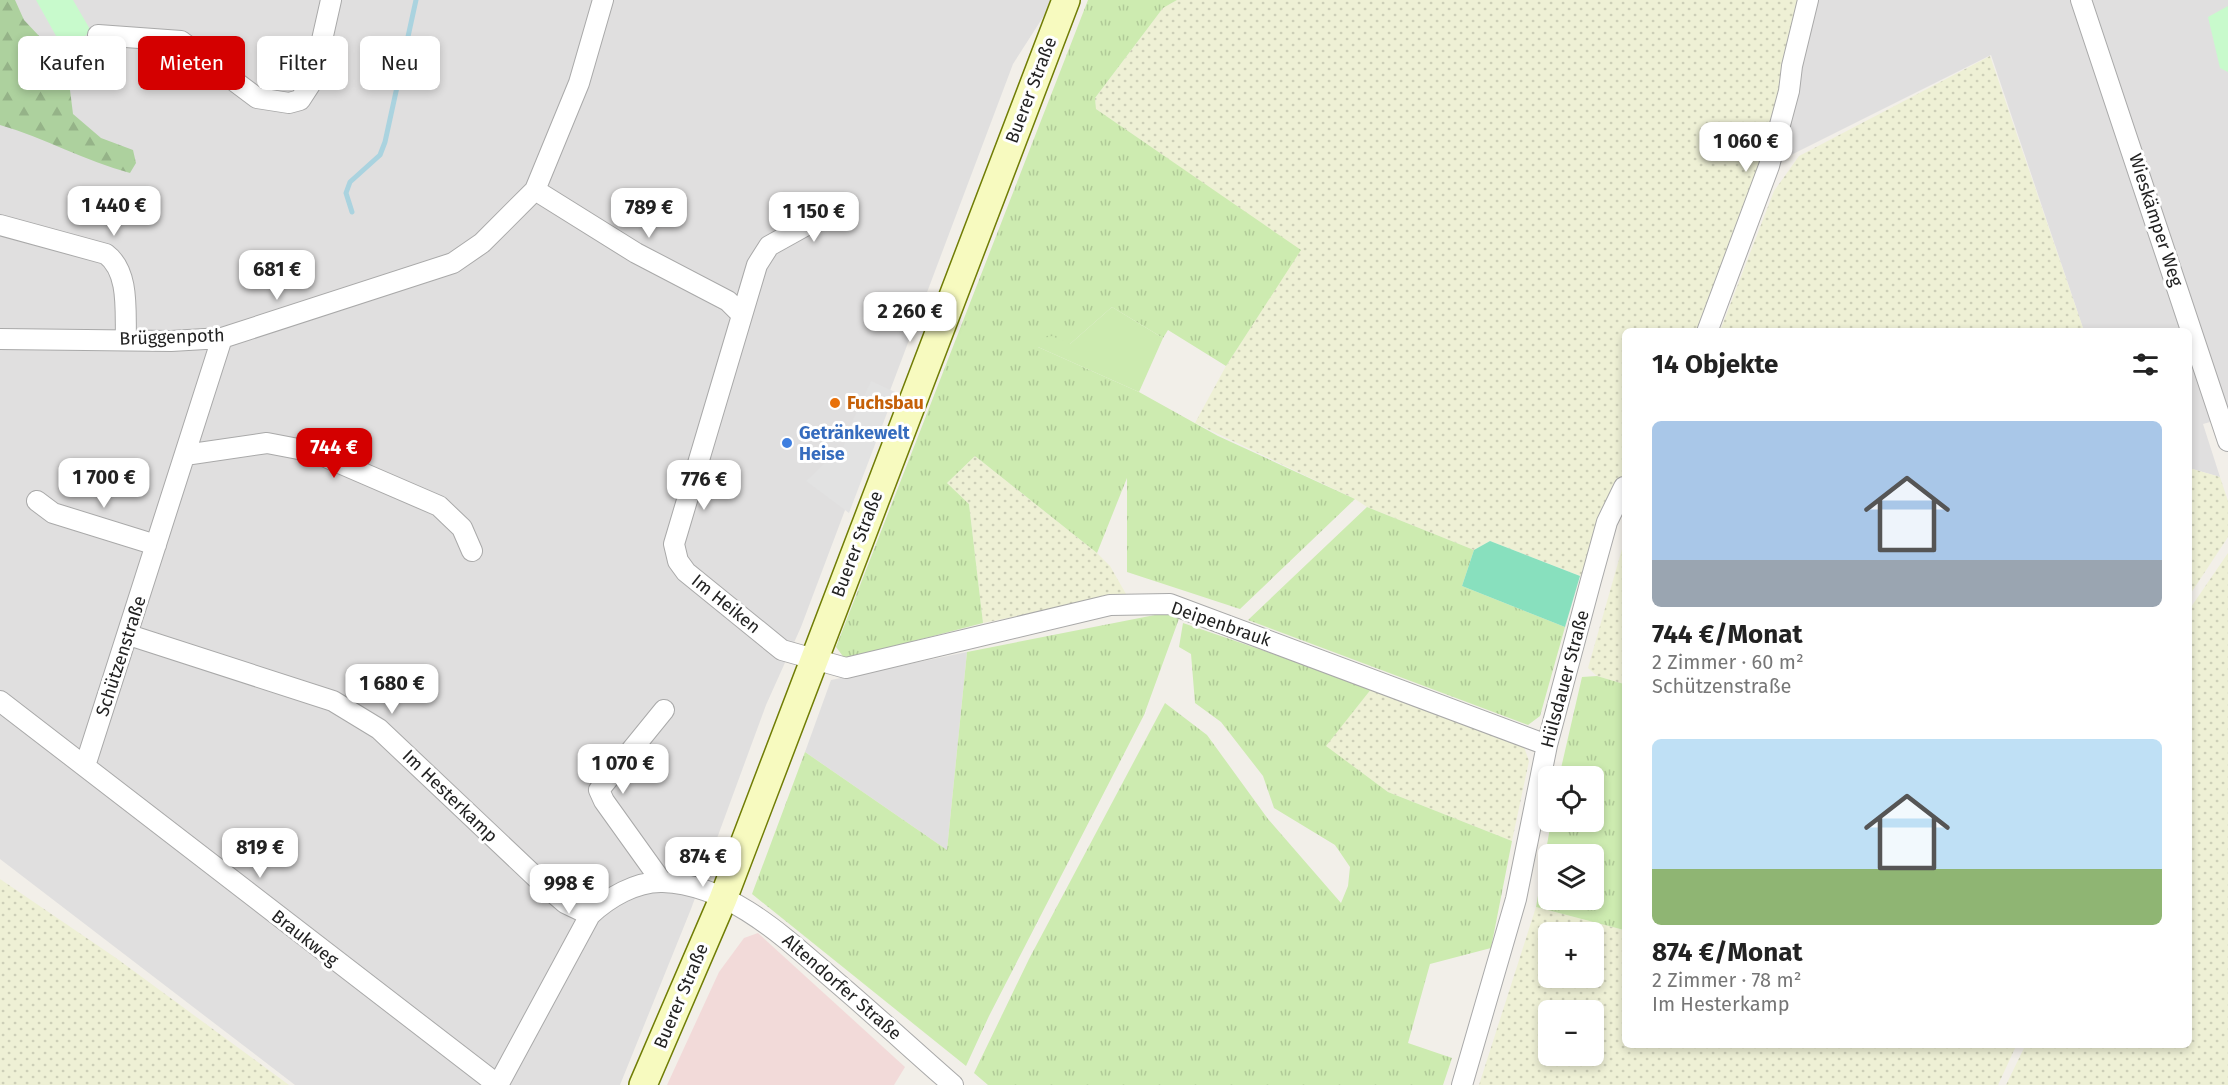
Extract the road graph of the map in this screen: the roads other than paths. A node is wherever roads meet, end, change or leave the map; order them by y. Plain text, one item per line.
1 (331, 0) edge
2 (603, 0) edge
3 (1066, 0) edge
4 (1808, 0) edge
5 (2081, 0) edge
6 (99, 35) dead end
7 (535, 190) junction
8 (841, 206) dead end
9 (0, 225) edge
10 (741, 315) junction
11 (1708, 328) edge
12 (2190, 328) edge
13 (2192, 333) edge
14 (222, 338) junction
15 (0, 339) edge
16 (126, 340) junction
17 (2228, 441) edge
18 (185, 455) junction
19 (1622, 490) edge
20 (37, 501) dead end
21 (156, 545) junction
22 (472, 551) dead end
23 (129, 634) junction
24 (813, 661) junction
25 (0, 701) edge
26 (664, 710) dead end
27 (1547, 745) junction
28 (86, 766) junction
29 (662, 882) junction
30 (723, 899) junction
31 (590, 915) junction
32 (498, 1085) edge
33 (643, 1085) edge
34 (953, 1085) edge
35 (1462, 1085) edge

1 - 6 street
2 - 7 street, Brüggenpoth
3 - 24 main road, Buerer Straße
4 - 11 street
5 - 12 street, Wieskämper Weg
7 - 10 street
7 - 14 street, Brüggenpoth
8 - 10 street, Im Heiken
9 - 16 street
10 - 24 street, Im Heiken
13 - 17 street, Wieskämper Weg
14 - 16 street, Brüggenpoth
14 - 18 street, Schützenstraße
15 - 16 street, Brüggenpoth
18 - 21 street, Schützenstraße
18 - 22 street
19 - 27 street, Hülsdauer Straße
20 - 21 street
21 - 23 street, Schützenstraße
23 - 28 street, Schützenstraße
23 - 31 street, Im Hesterkamp
24 - 27 street, Deipenbrauk
24 - 30 main road, Buerer Straße
25 - 28 street, Braukweg
26 - 29 street
27 - 35 street, Hülsdauer Straße
28 - 32 street, Braukweg
29 - 30 street
29 - 31 street
30 - 33 main road, Buerer Straße
30 - 34 street, Altendorfer Straße
31 - 32 street

